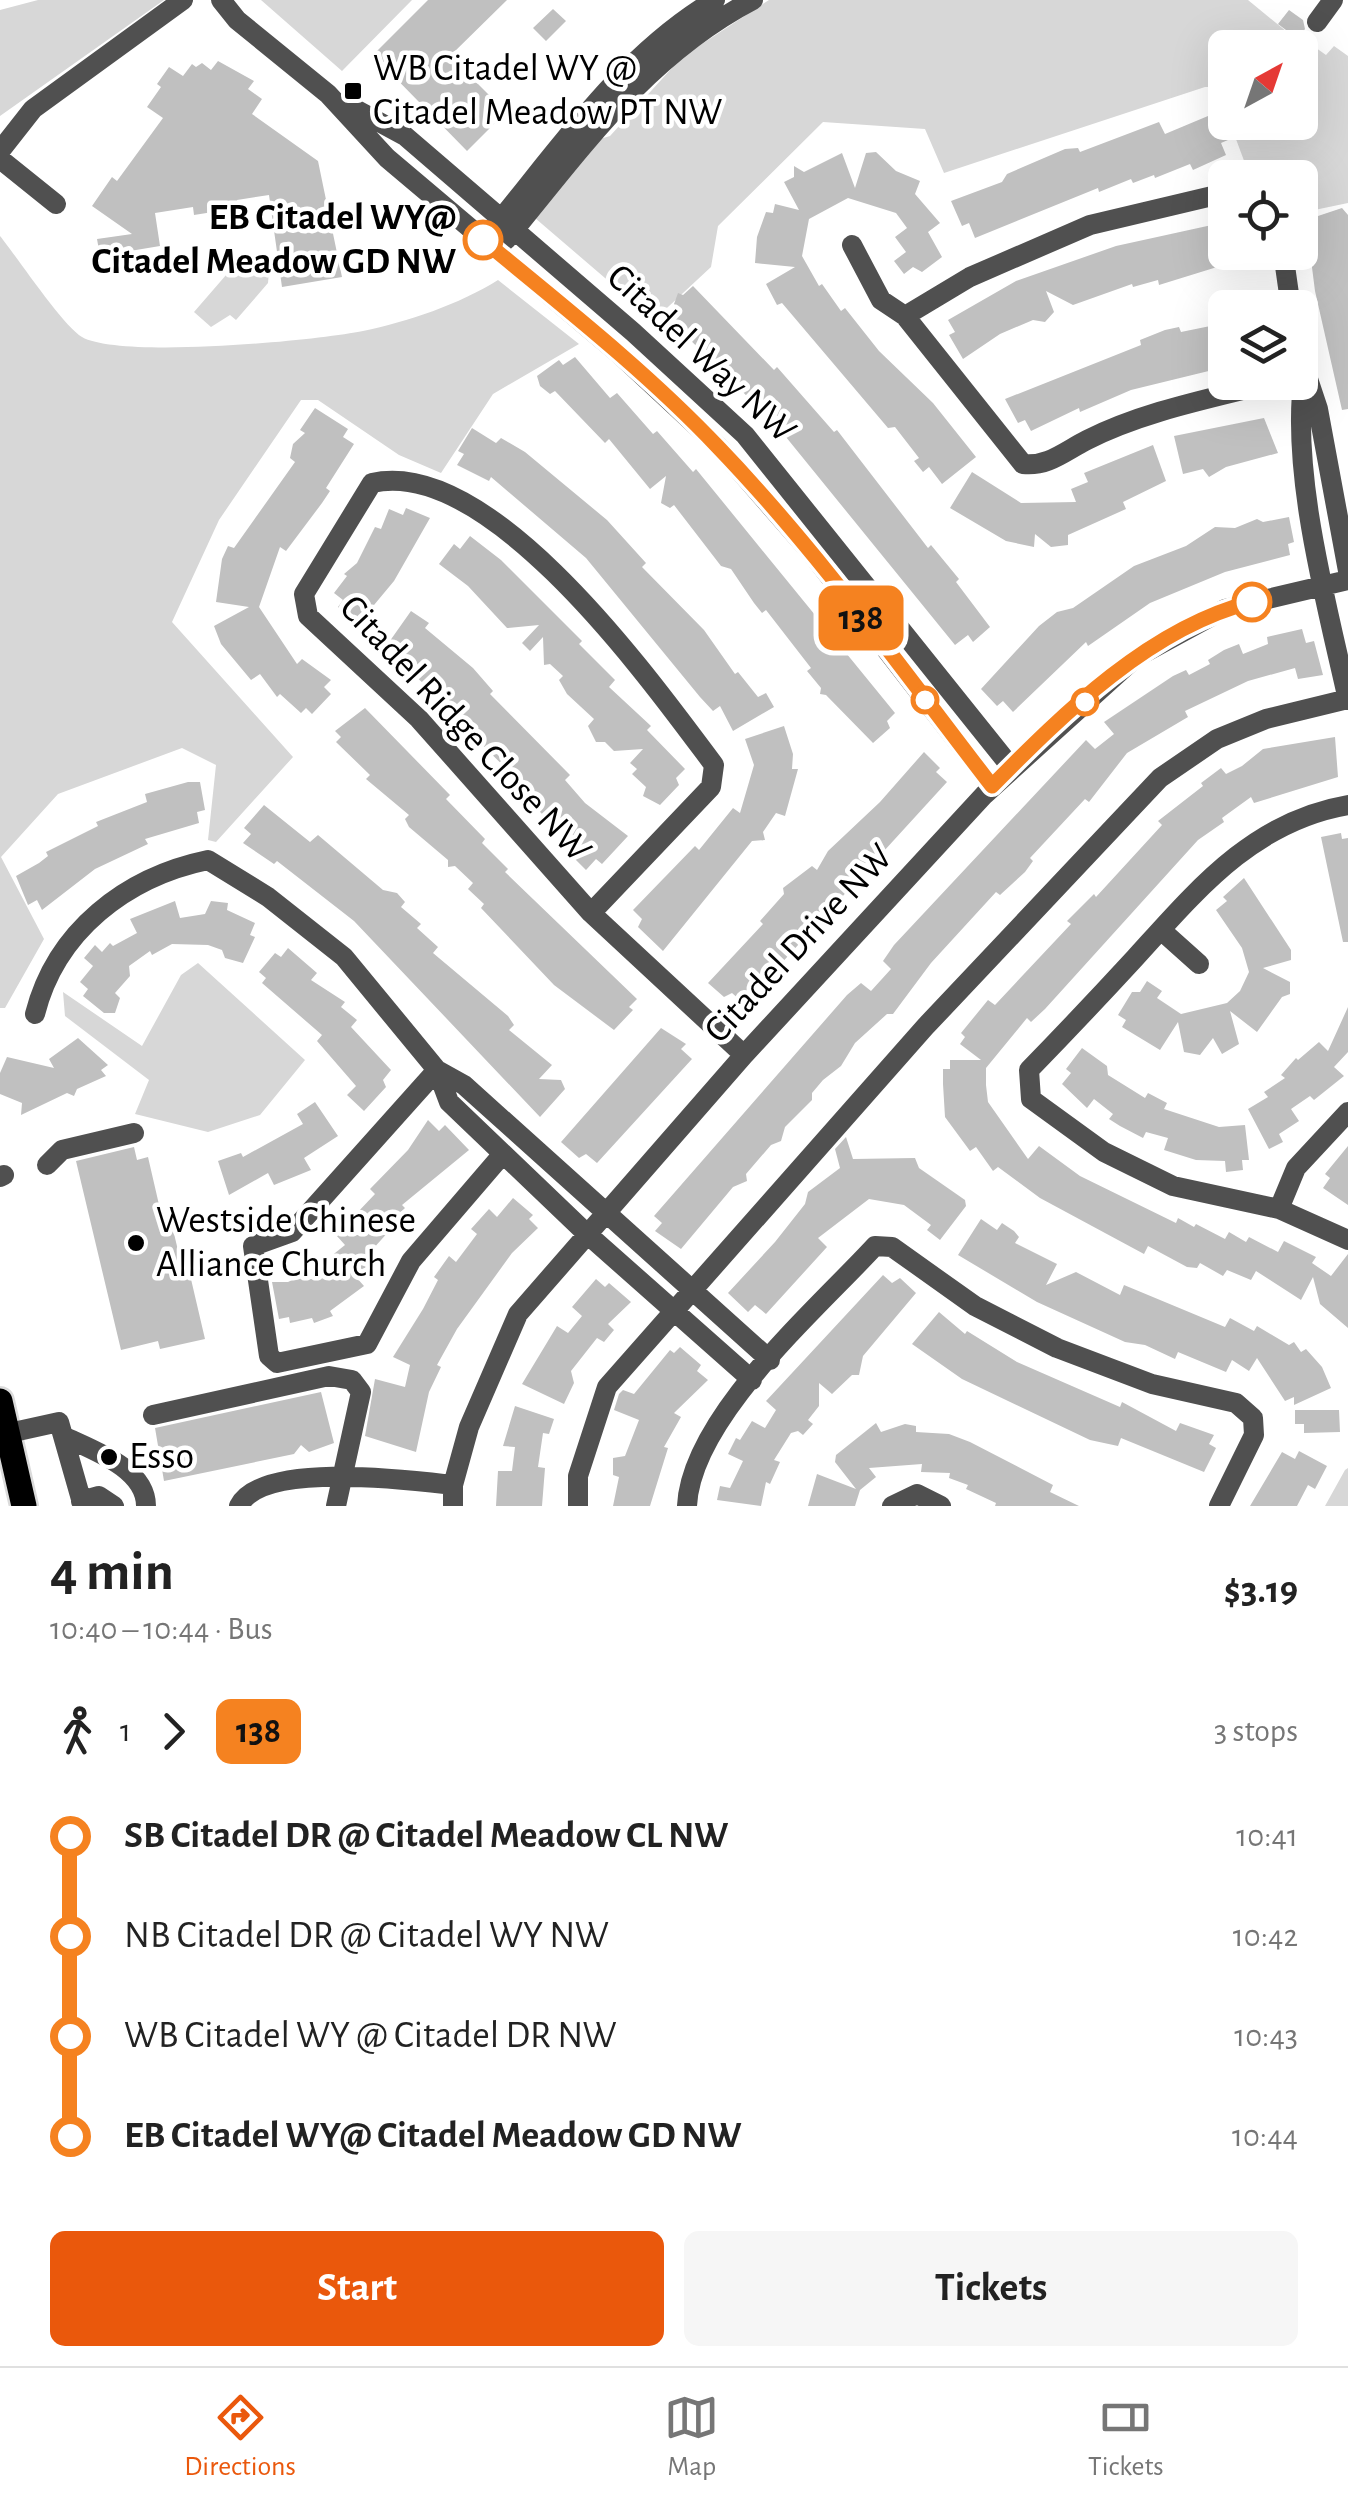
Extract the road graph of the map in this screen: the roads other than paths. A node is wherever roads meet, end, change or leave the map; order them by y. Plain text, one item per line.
1 (182, 0) edge
2 (221, 0) edge
3 (716, 0) edge
4 (753, 0) edge
5 (1333, 0) edge
6 (1317, 22) dead end
7 (328, 94) junction
8 (0, 151) edge
9 (0, 159) edge
10 (1208, 196) edge
11 (56, 204) dead end
12 (506, 226) junction
13 (852, 245) dead end
14 (490, 246) junction
15 (905, 316) junction
16 (633, 332) junction
17 (617, 352) junction
18 (1208, 399) edge
19 (1299, 400) edge
20 (1314, 400) edge
21 (832, 541) junction
22 (813, 555) junction
23 (1348, 571) edge
24 (1348, 580) edge
25 (1323, 584) junction
26 (1348, 700) edge
27 (1011, 768) junction
28 (992, 786) junction
29 (1348, 805) edge
30 (591, 913) junction
31 (1161, 930) junction
32 (1199, 964) dead end
33 (35, 1014) dead end
34 (744, 1055) junction
35 (437, 1070) junction
36 (1348, 1112) edge
37 (134, 1133) dead end
38 (502, 1154) junction
39 (48, 1164) dead end
40 (1279, 1209) junction
41 (604, 1212) junction
42 (586, 1233) junction
43 (1348, 1240) edge
44 (690, 1288) junction
45 (672, 1310) junction
46 (770, 1360) junction
47 (752, 1380) junction
48 (0, 1401) edge
49 (153, 1415) dead end
50 (4, 1434) edge
51 (63, 1436) junction
52 (342, 1474) junction
53 (453, 1495) edge
54 (82, 1503) edge
55 (24, 1506) edge
56 (114, 1506) edge
57 (146, 1506) edge
58 (238, 1506) edge
59 (336, 1506) edge
60 (578, 1506) edge
61 (686, 1506) edge
62 (892, 1506) edge
63 (941, 1506) edge
64 (1219, 1506) edge

1 - 8 street
2 - 7 street, Citadel Way NW
3 - 12 street
4 - 12 street
5 - 6 street
7 - 12 street, Citadel Way NW
7 - 14 street, Citadel Way NW
9 - 11 street
10 - 15 street
12 - 14 street
12 - 16 street, Citadel Way NW
13 - 15 street
14 - 17 street, Citadel Way NW
15 - 18 street
16 - 17 street
16 - 21 street, Citadel Way NW
17 - 22 street, Citadel Way NW
19 - 25 street
20 - 23 street
21 - 22 street
21 - 27 street, Citadel Way NW
22 - 28 street, Citadel Way NW
24 - 25 street, Citadel Drive NW
25 - 26 street
25 - 27 street, Citadel Drive NW
26 - 44 street
27 - 28 street, Citadel Drive NW
28 - 34 street, Citadel Drive NW
29 - 31 street
30 - 30 street, Citadel Ridge Close NW
30 - 34 street, Citadel Ridge Close NW
31 - 32 street
31 - 40 street
33 - 35 street
34 - 41 street, Citadel Drive NW
35 - 38 street
35 - 38 street
35 - 41 street
36 - 40 street
37 - 39 street
38 - 42 street
40 - 43 street
41 - 42 street, Citadel Drive NW
41 - 44 street
42 - 45 street
42 - 53 street, Citadel Drive NW
44 - 45 street
44 - 46 street
45 - 47 street
45 - 60 street
46 - 47 street
46 - 64 street
47 - 61 street
48 - 50 main road
49 - 52 street
50 - 51 street
50 - 55 main road
51 - 54 street
51 - 57 street
52 - 53 street
52 - 58 street
52 - 59 street
54 - 56 street
62 - 63 street

